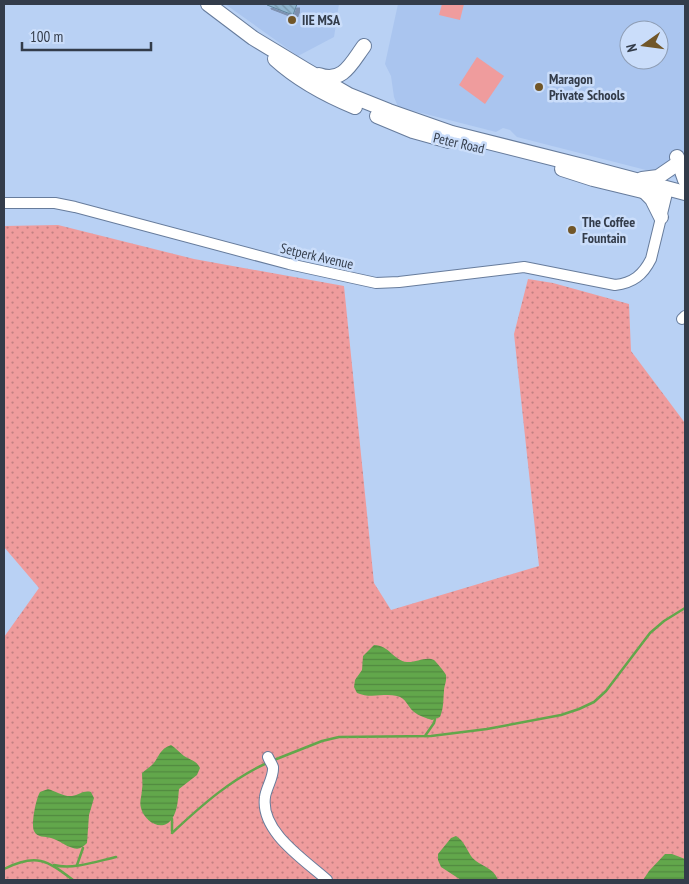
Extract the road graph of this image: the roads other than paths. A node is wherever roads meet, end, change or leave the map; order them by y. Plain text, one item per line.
1 (208, 4) edge
2 (253, 38) junction
3 (364, 46) dead end
4 (306, 70) junction
5 (636, 180) junction
6 (685, 180) edge
7 (645, 192) junction
8 (667, 193) junction
9 (685, 193) edge
10 (685, 201) edge
11 (4, 203) edge
12 (661, 217) junction
13 (268, 757) dead end
14 (327, 880) edge

1 - 2 main road, Peter Road
2 - 4 main road, Peter Road
2 - 7 main road, Peter Road
3 - 4 main road
4 - 5 main road, Peter Road
5 - 6 main road
5 - 8 main road, Peter Road
7 - 8 main road, Peter Road
7 - 12 main road
8 - 9 main road, Peter Road
8 - 10 main road, Peter Road
8 - 12 street
11 - 12 street, Setperk Avenue
13 - 14 street

